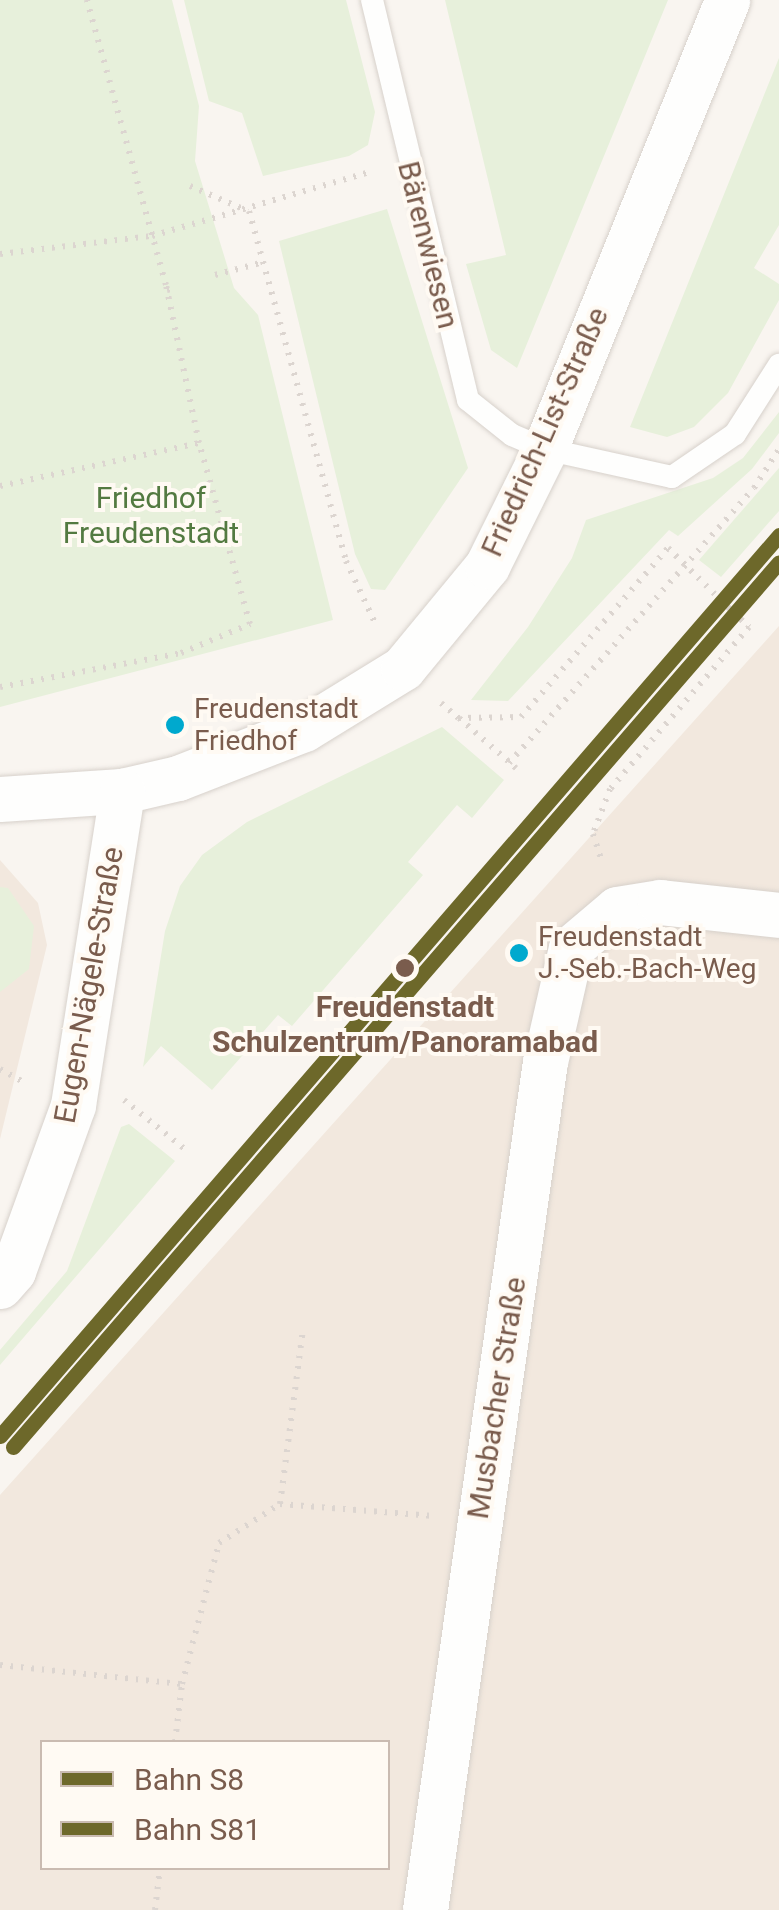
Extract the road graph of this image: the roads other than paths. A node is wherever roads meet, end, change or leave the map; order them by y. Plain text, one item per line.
1 (372, 0) edge
2 (727, 0) edge
3 (779, 365) edge
4 (545, 449) junction
5 (122, 790) junction
6 (0, 798) edge
7 (775, 909) edge
8 (0, 1286) edge
9 (424, 1910) edge

1 - 4 lane, Bärenwiesen
2 - 4 street, Friedrich-List-Straße
3 - 4 lane, Bärenwiesen
4 - 5 street, Friedrich-List-Straße
5 - 6 street, Friedrich-List-Straße
5 - 8 street, Eugen-Nägele-Straße
7 - 9 street, Musbacher Straße

